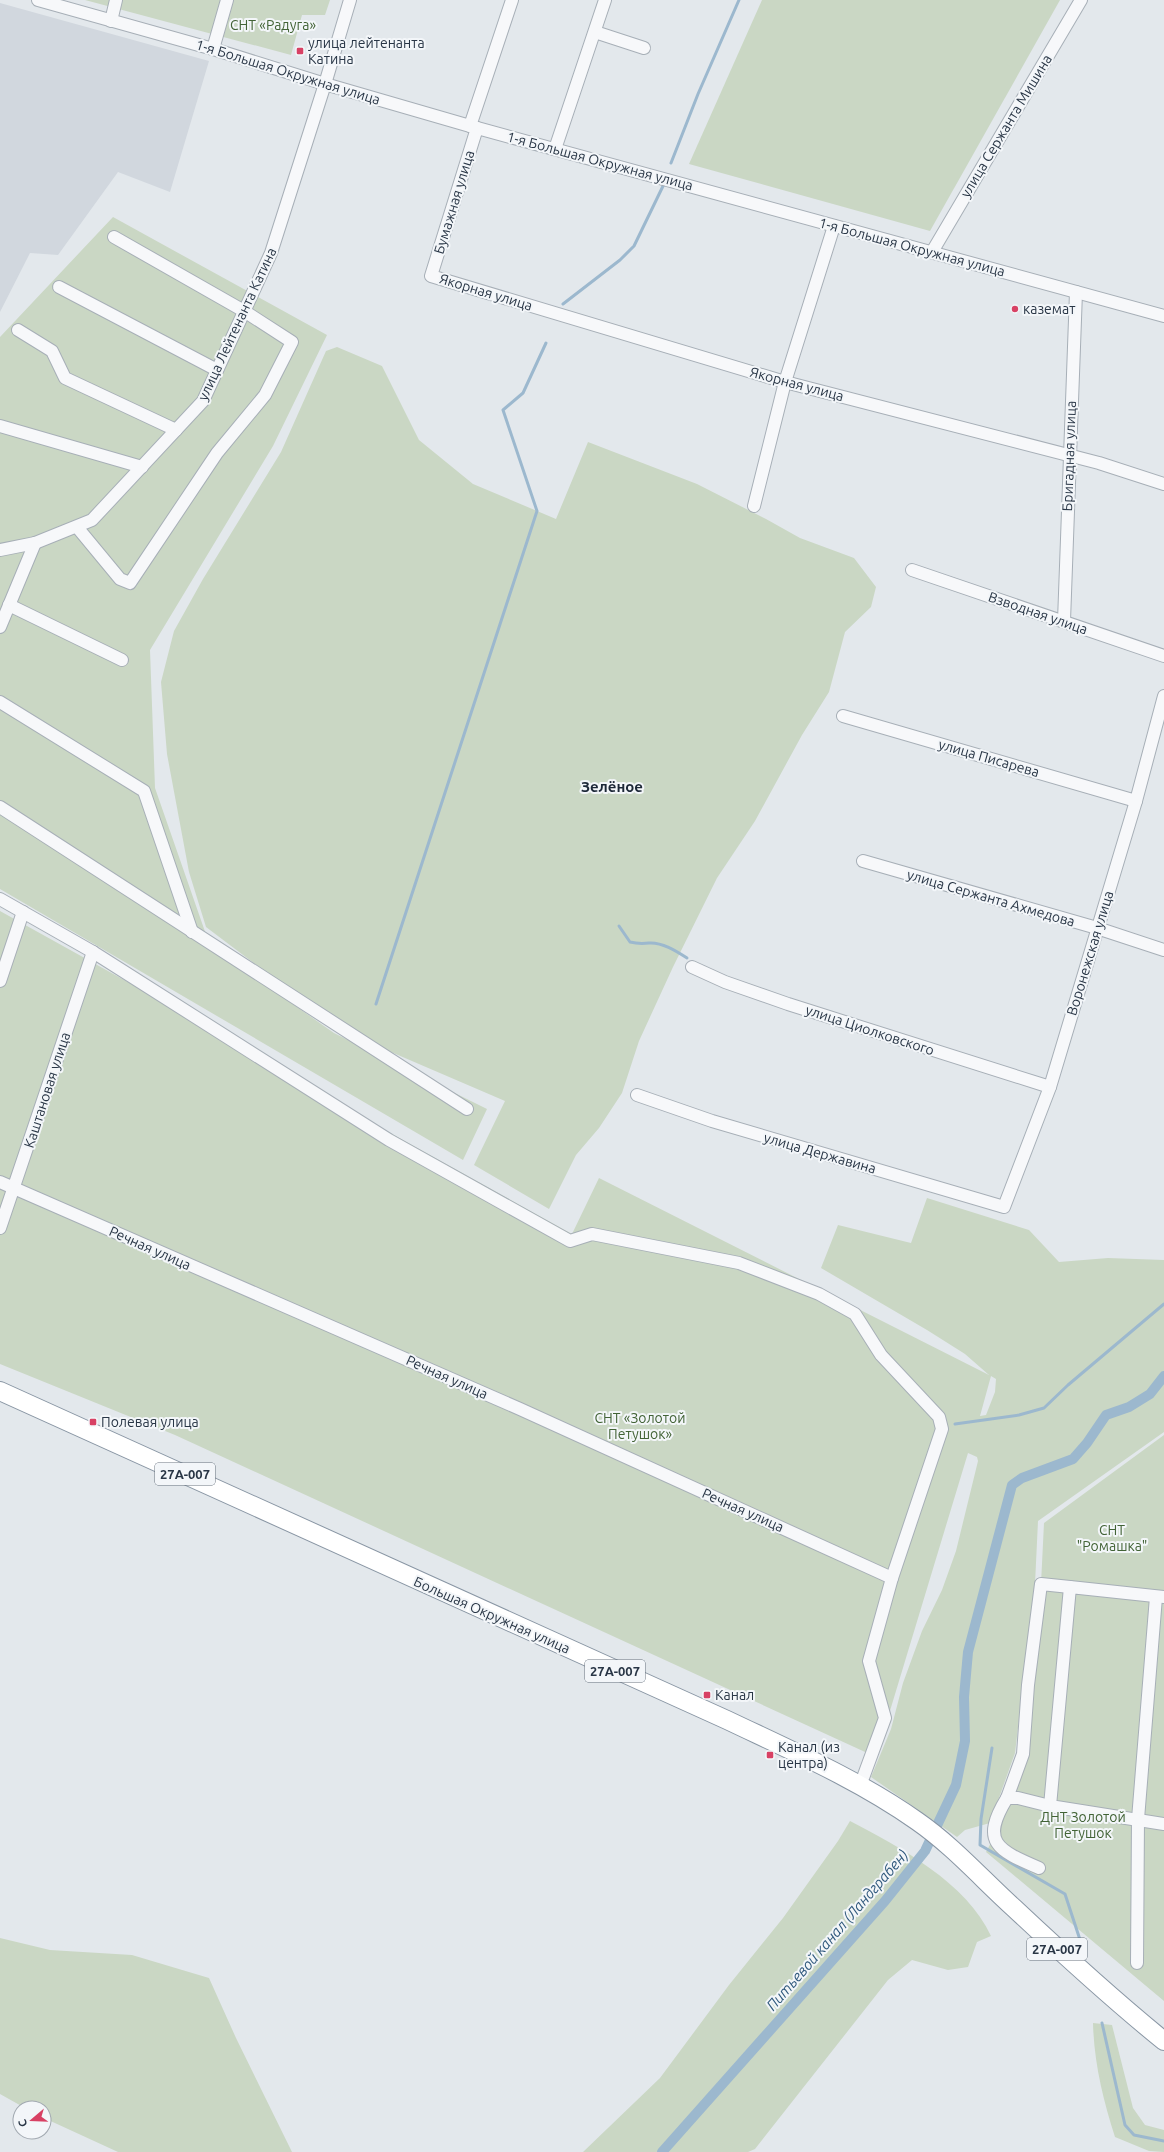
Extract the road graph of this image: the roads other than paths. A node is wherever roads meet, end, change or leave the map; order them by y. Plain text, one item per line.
1 (38, 0) edge
2 (116, 0) edge
3 (226, 0) edge
4 (350, 0) edge
5 (512, 0) edge
6 (605, 0) edge
7 (1081, 0) edge
8 (111, 21) junction
9 (595, 32) junction
10 (644, 48) dead end
11 (214, 49) junction
12 (325, 84) junction
13 (473, 127) junction
14 (555, 149) junction
15 (834, 226) junction
16 (114, 237) dead end
17 (932, 252) junction
18 (431, 276) joint
19 (59, 288) dead end
20 (1076, 292) junction
21 (244, 311) junction
22 (1164, 316) edge
23 (18, 330) dead end
24 (217, 370) junction
25 (785, 382) junction
26 (0, 426) edge
27 (176, 430) junction
28 (1069, 455) junction
29 (142, 467) junction
30 (1164, 484) edge
31 (754, 506) dead end
32 (77, 527) junction
33 (35, 543) junction
34 (0, 550) edge
35 (912, 570) dead end
36 (9, 605) junction
37 (1064, 621) junction
38 (0, 627) edge
39 (1164, 656) edge
40 (122, 660) dead end
41 (1164, 696) edge
42 (0, 702) edge
43 (843, 716) dead end
44 (1136, 801) junction
45 (0, 807) edge
46 (863, 861) dead end
47 (0, 899) edge
48 (23, 912) junction
49 (1097, 928) junction
50 (192, 932) junction
51 (1164, 950) edge
52 (93, 952) junction
53 (692, 967) dead end
54 (0, 981) edge
55 (1050, 1087) junction
56 (636, 1095) dead end
57 (467, 1109) dead end
58 (0, 1182) edge
59 (14, 1188) junction
60 (1004, 1207) joint
61 (0, 1228) edge
62 (0, 1391) edge
63 (892, 1578) junction
64 (1070, 1587) junction
65 (1160, 1597) edge
66 (860, 1786) junction
67 (1007, 1798) junction
68 (1050, 1806) junction
69 (1138, 1819) junction
70 (1164, 1824) edge
71 (1039, 1868) dead end
72 (1137, 1963) dead end
73 (1164, 2041) edge

1 - 8 street, 1-я Большая Окружная улица
2 - 8 street
3 - 11 street
4 - 12 street, улица Лейтенанта Катина
5 - 13 street, Бумажная улица
6 - 9 street
7 - 17 street, улица Сержанта Мишина
8 - 11 street, 1-я Большая Окружная улица
9 - 10 street
9 - 14 street
11 - 12 street, 1-я Большая Окружная улица
12 - 13 street, 1-я Большая Окружная улица
12 - 21 street, улица Лейтенанта Катина
13 - 14 street, 1-я Большая Окружная улица
13 - 18 street, Бумажная улица
14 - 15 street, 1-я Большая Окружная улица
15 - 17 street, 1-я Большая Окружная улица
15 - 25 street
16 - 21 street
17 - 20 street, 1-я Большая Окружная улица
18 - 25 street, Якорная улица
19 - 24 street
20 - 22 street, 1-я Большая Окружная улица
20 - 28 street, Бригадная улица
21 - 24 street, улица Лейтенанта Катина
21 - 32 street
23 - 27 street
24 - 27 street, улица Лейтенанта Катина
25 - 28 street, Якорная улица
25 - 31 street
26 - 29 street
27 - 29 street, улица Лейтенанта Катина
28 - 30 street, Якорная улица
28 - 37 street, Бригадная улица
29 - 32 street, улица Лейтенанта Катина
32 - 33 street, улица Лейтенанта Катина
33 - 34 street, улица Лейтенанта Катина
33 - 36 street
35 - 37 street, Взводная улица
36 - 38 street
36 - 40 street
37 - 39 street, Взводная улица
41 - 44 street, Воронежская улица
42 - 50 street
43 - 44 street, улица Писарева
44 - 49 street, Воронежская улица
45 - 50 street
46 - 49 street, улица Сержанта Ахмедова
47 - 48 street
48 - 52 street
48 - 54 street
49 - 51 street, улица Сержанта Ахмедова
49 - 55 street, Воронежская улица
50 - 57 street
52 - 59 street, Каштановая улица
52 - 63 street
53 - 55 street, улица Циолковского
55 - 60 street, Воронежская улица
56 - 60 street, улица Державина
58 - 59 street, Речная улица
59 - 61 street, Каштановая улица
59 - 63 street, Речная улица
62 - 66 highway, Большая Окружная улица / 27А-007
63 - 66 street
64 - 65 street
64 - 67 street
64 - 68 street
65 - 69 street
66 - 73 highway, Большая Окружная улица / 27А-007
67 - 68 street
67 - 71 street
68 - 69 street
69 - 70 street
69 - 72 street

